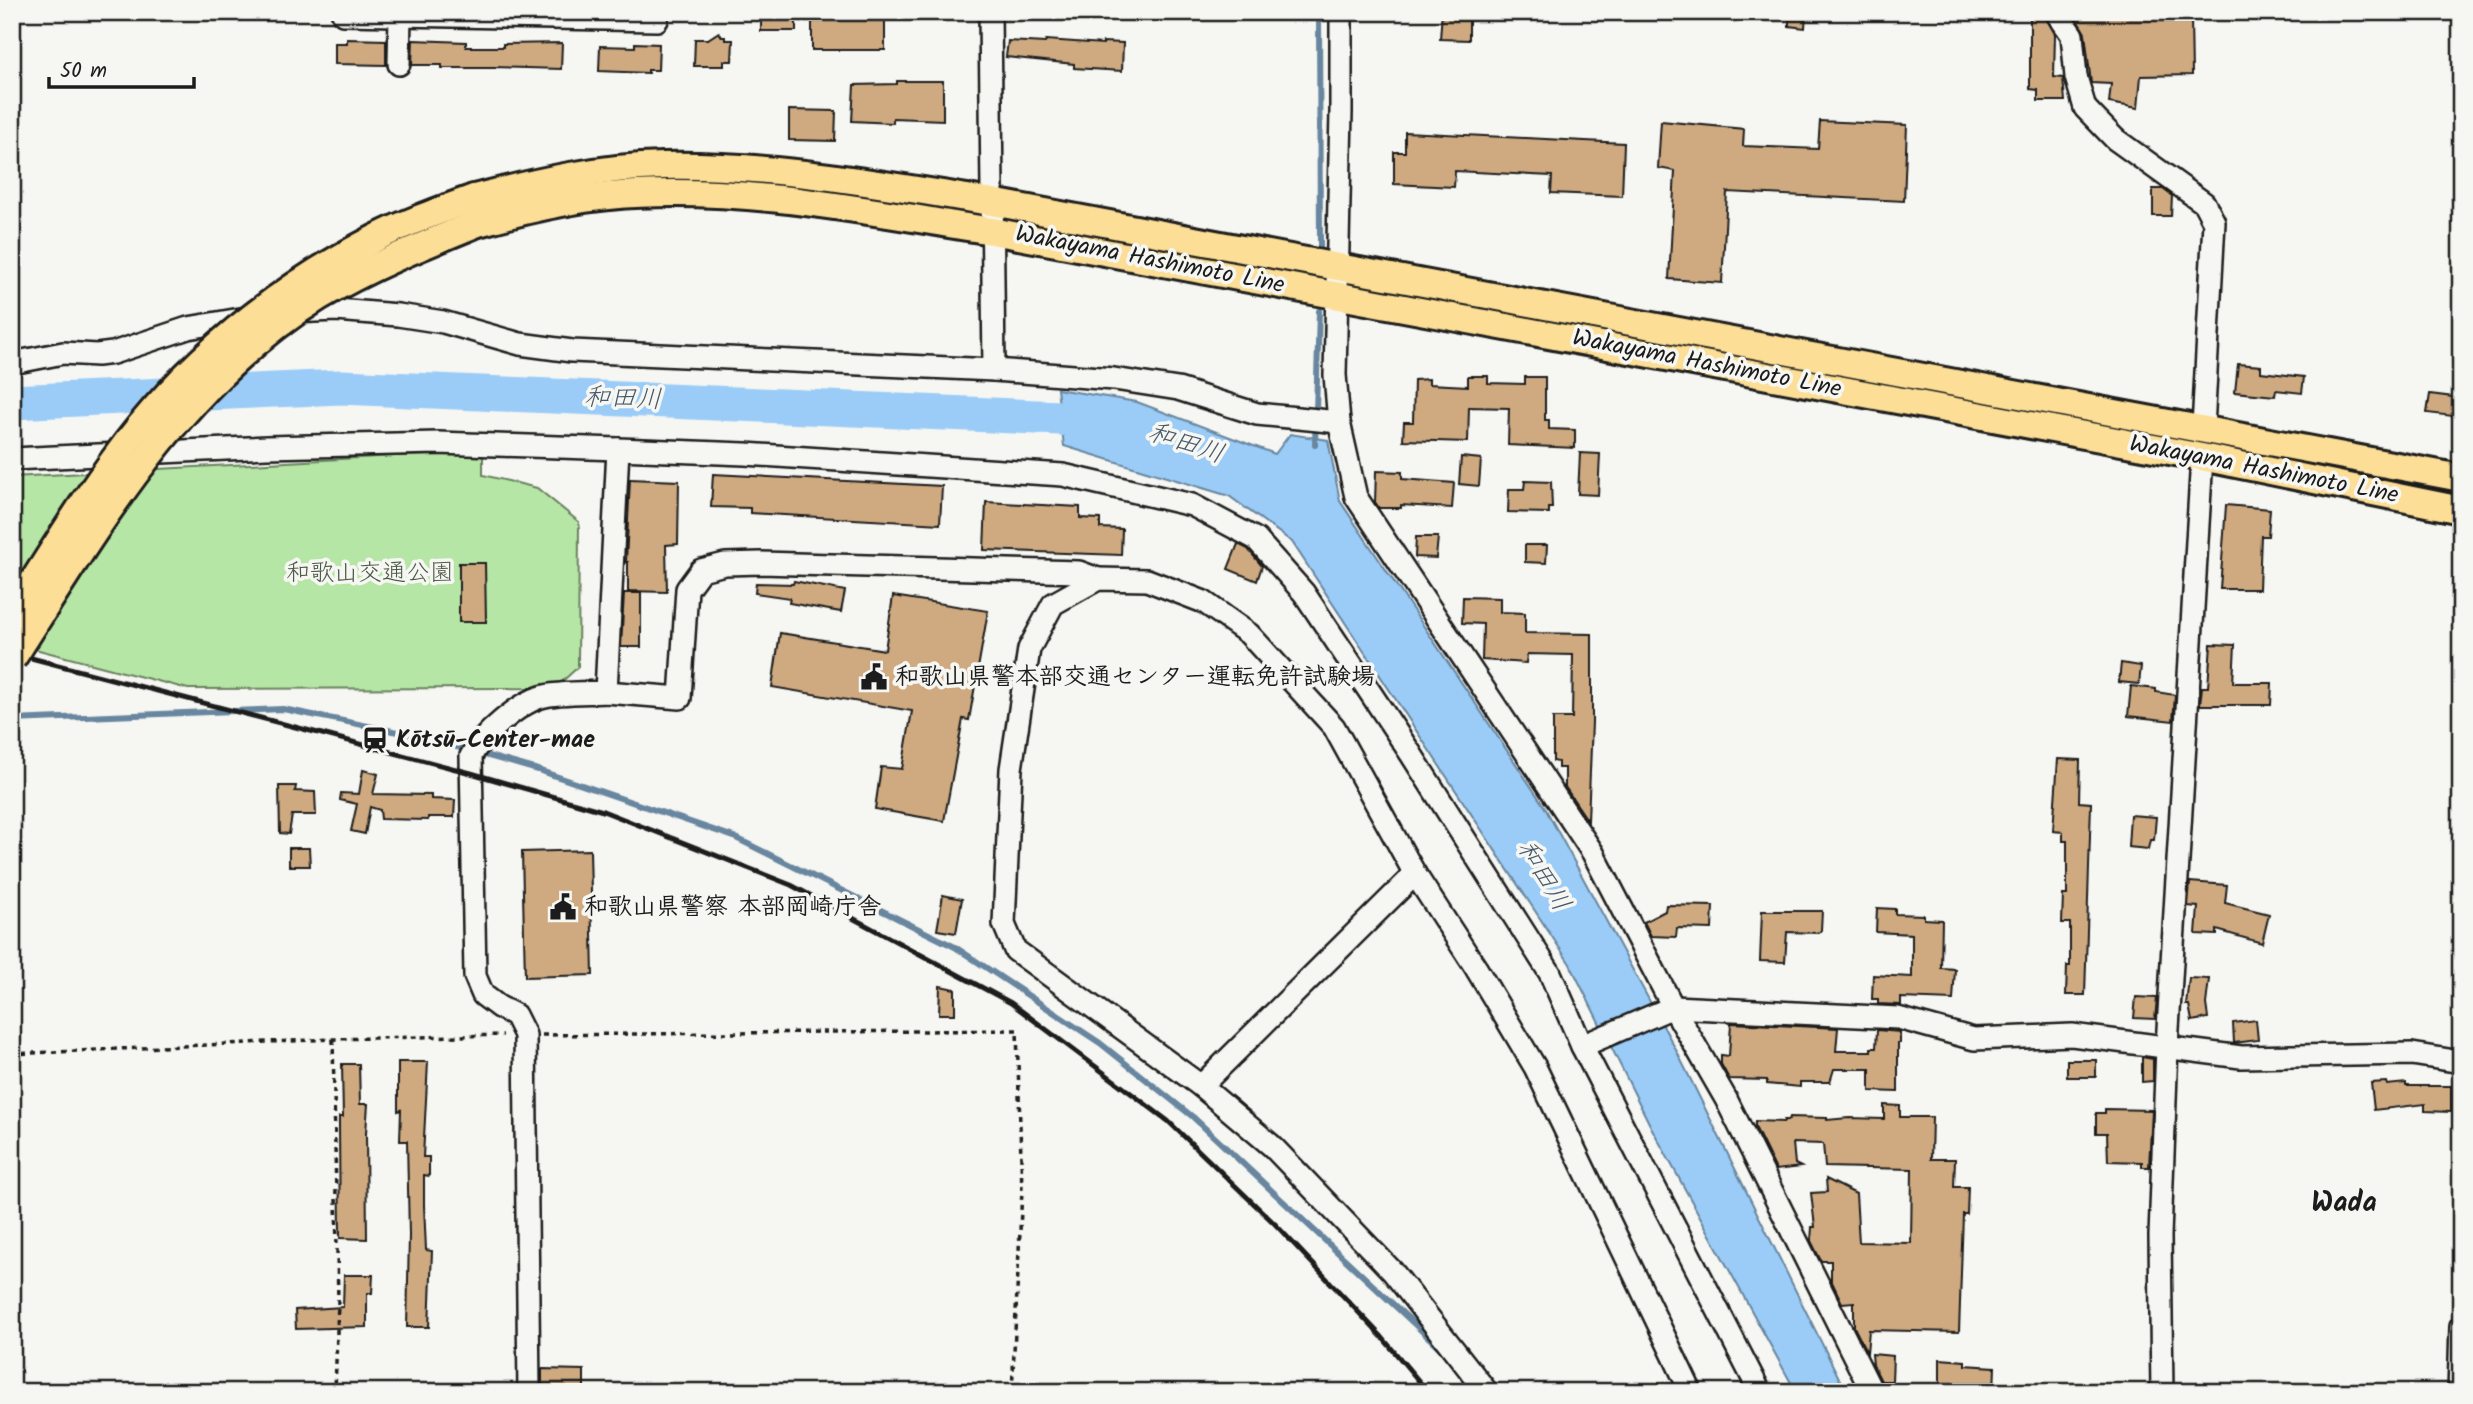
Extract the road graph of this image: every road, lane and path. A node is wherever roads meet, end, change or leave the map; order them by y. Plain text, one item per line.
1 (989, 12) edge
2 (1341, 12) edge
3 (2056, 12) edge
4 (342, 14) edge
5 (454, 14) edge
6 (400, 15) junction
7 (657, 20) dead end
8 (399, 64) dead end
9 (992, 202) junction
10 (476, 211) junction
11 (992, 231) junction
12 (1338, 266) junction
13 (1337, 295) junction
14 (12, 363) edge
15 (994, 370) junction
16 (1339, 422) junction
17 (2203, 428) junction
18 (618, 449) junction
19 (2203, 457) junction
20 (12, 459) edge
21 (2461, 478) edge
22 (2461, 510) edge
23 (1098, 579) junction
24 (12, 615) edge
25 (12, 659) edge
26 (606, 692) junction
27 (1415, 874) junction
28 (1673, 1007) junction
29 (526, 1035) junction
30 (333, 1039) junction
31 (1586, 1045) junction
32 (2167, 1045) junction
33 (12, 1055) edge
34 (2461, 1062) edge
35 (1201, 1086) junction
36 (2461, 1326) edge
37 (335, 1392) edge
38 (529, 1392) edge
39 (1012, 1392) edge
40 (1487, 1392) edge
41 (1691, 1392) edge
42 (1760, 1392) edge
43 (1872, 1392) edge
44 (2162, 1392) edge
45 (2459, 1392) edge

1 - 9 street
2 - 12 street
3 - 17 street
4 - 6 street
5 - 6 street
5 - 7 street
6 - 8 street
9 - 10 main road, Wakayama Hashimoto Line
9 - 11 street
9 - 12 main road, Wakayama Hashimoto Line
10 - 11 main road, Wakayama Hashimoto Line
10 - 24 main road, Wakayama Hashimoto Line, bridge
10 - 25 main road, Wakayama Hashimoto Line, bridge
11 - 13 main road, Wakayama Hashimoto Line
11 - 15 street
12 - 13 street
12 - 17 main road, Wakayama Hashimoto Line
13 - 16 street
13 - 19 main road, Wakayama Hashimoto Line
14 - 15 street
15 - 16 street
16 - 28 street
17 - 21 main road, Wakayama Hashimoto Line
18 - 20 street
18 - 26 street
18 - 31 street
19 - 22 main road, Wakayama Hashimoto Line
19 - 32 street
23 - 26 street
23 - 27 street
23 - 35 street
26 - 29 street
27 - 35 street
27 - 41 street
28 - 31 street
28 - 32 street
28 - 43 street
29 - 30 path
29 - 38 street
29 - 39 path
30 - 33 path
30 - 37 path
31 - 42 street
32 - 34 street
32 - 44 street
35 - 40 street
36 - 45 street

